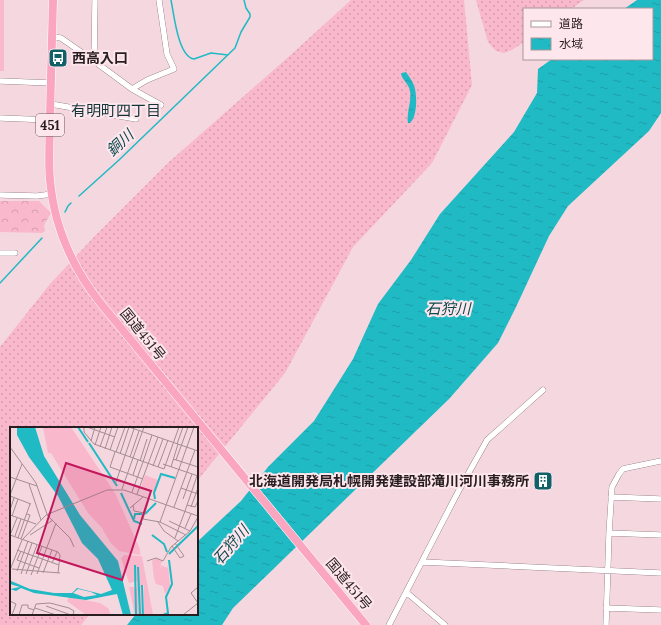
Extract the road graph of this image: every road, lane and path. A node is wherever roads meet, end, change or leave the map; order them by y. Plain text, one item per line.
1 (53, 0) edge
2 (95, 0) edge
3 (159, 0) edge
4 (52, 37) junction
5 (94, 61) junction
6 (0, 81) edge
7 (51, 83) junction
8 (132, 89) junction
9 (51, 104) junction
10 (161, 105) dead end
11 (0, 118) edge
12 (136, 119) dead end
13 (50, 120) junction
14 (52, 194) junction
15 (0, 195) edge
16 (0, 253) edge
17 (15, 253) dead end
18 (543, 390) dead end
19 (661, 461) edge
20 (611, 497) junction
21 (661, 499) edge
22 (609, 533) junction
23 (661, 535) edge
24 (422, 562) junction
25 (608, 571) junction
26 (661, 573) edge
27 (406, 592) junction
28 (606, 608) junction
29 (661, 610) edge
30 (366, 625) edge
31 (389, 625) edge
32 (445, 625) edge
33 (606, 625) edge

1 - 4 highway, 国道451号 / 451
2 - 5 street
3 - 8 street
4 - 5 street
4 - 7 highway, 国道451号 / 451
5 - 8 street
6 - 7 street
7 - 9 highway, 国道451号 / 451
8 - 10 street
9 - 12 street
9 - 13 highway, 国道451号 / 451
11 - 13 street
13 - 14 highway, 国道451号 / 451
14 - 15 street
14 - 30 highway, 国道451号 / 451
16 - 17 street
18 - 24 street
19 - 20 street
20 - 21 street
20 - 22 street
22 - 23 street
22 - 25 street
24 - 25 street
24 - 27 street
25 - 26 street
25 - 28 street
27 - 31 street
27 - 32 street
28 - 29 street
28 - 33 street

